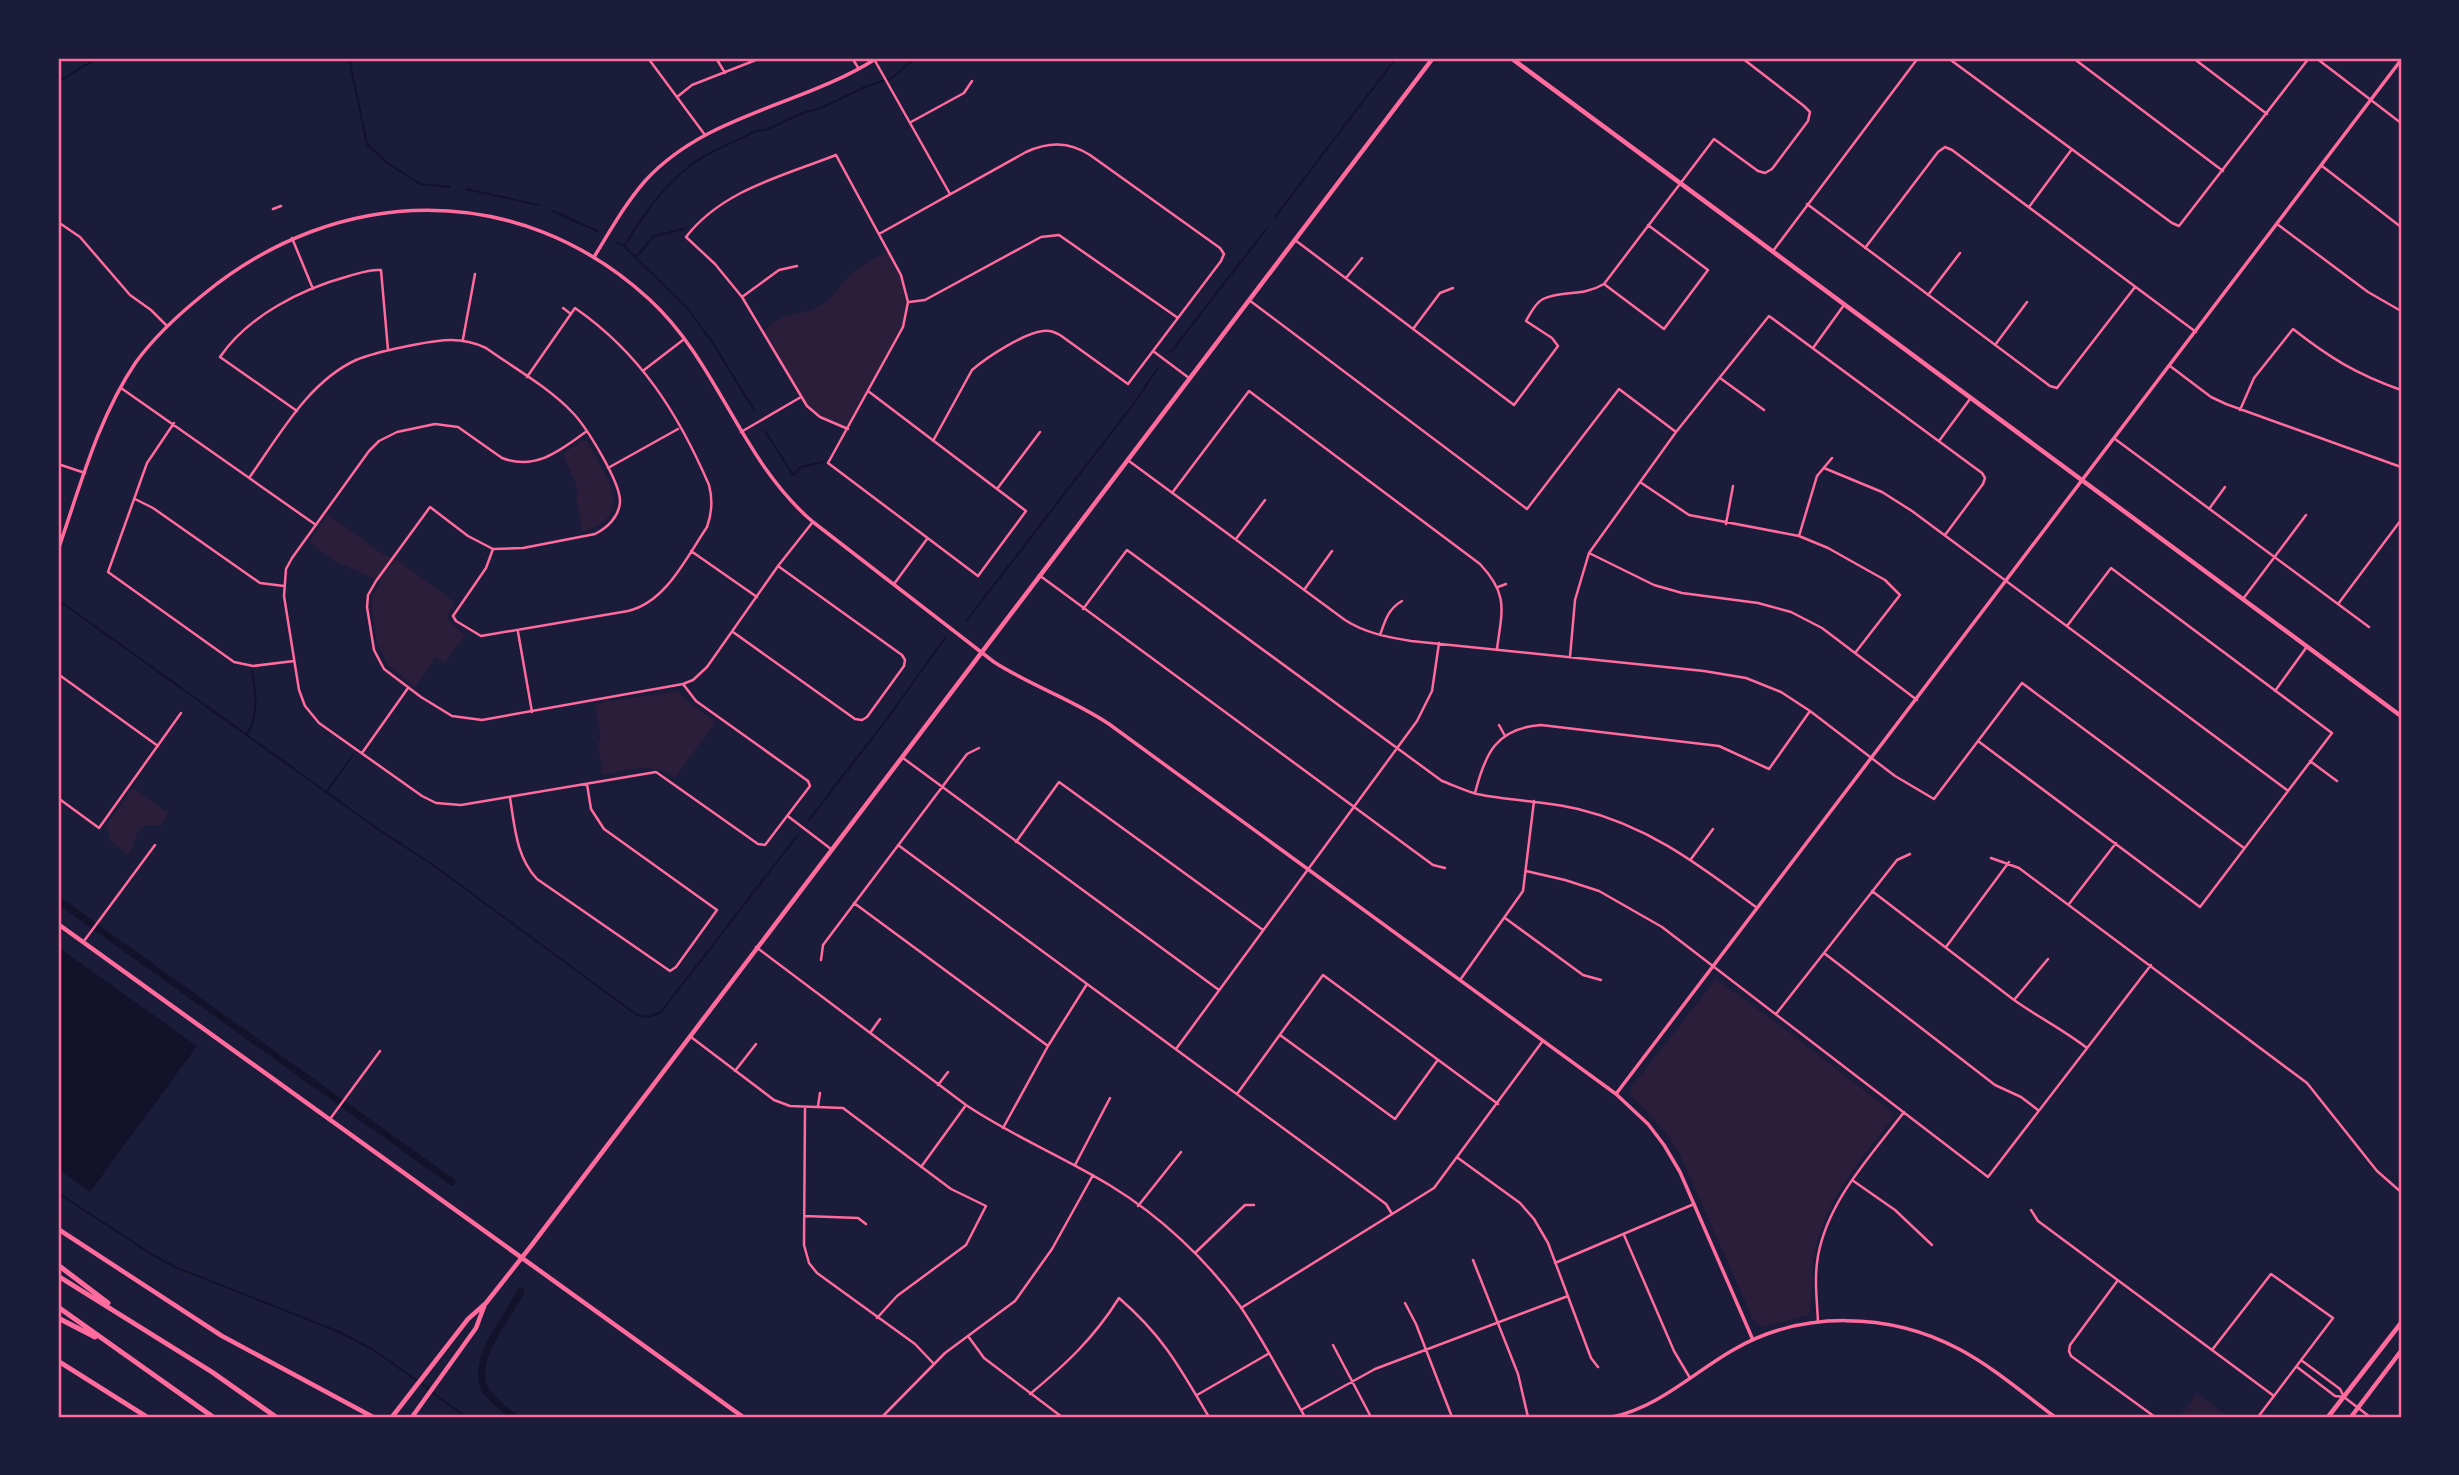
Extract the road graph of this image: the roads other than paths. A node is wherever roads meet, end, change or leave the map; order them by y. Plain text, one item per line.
1 (648, 58) edge
2 (716, 58) edge
3 (761, 58) edge
4 (852, 58) edge
5 (1433, 58) edge
6 (1511, 58) edge
7 (1742, 58) edge
8 (1918, 58) edge
9 (1948, 58) edge
10 (2073, 58) edge
11 (2193, 58) edge
12 (2309, 58) edge
13 (2316, 58) edge
14 (875, 59) edge
15 (2401, 60) edge
16 (859, 69) junction
17 (725, 73) junction
18 (972, 81) dead end
19 (677, 97) junction
20 (2371, 99) junction
21 (2267, 114) junction
22 (911, 122) junction
23 (2401, 122) edge
24 (705, 135) junction
25 (2073, 149) junction
26 (2322, 166) junction
27 (2223, 171) junction
28 (1679, 182) junction
29 (950, 194) junction
30 (1807, 204) junction
31 (281, 206) dead end
32 (2029, 207) junction
33 (273, 209) dead end
34 (58, 222) edge
35 (2277, 224) junction
36 (1648, 225) junction
37 (2401, 227) edge
38 (879, 234) junction
39 (292, 238) junction
40 (1294, 239) junction
41 (1865, 248) junction
42 (1773, 251) junction
43 (1960, 253) dead end
44 (594, 257) junction
45 (1362, 258) dead end
46 (797, 265) dead end
47 (475, 274) dead end
48 (1346, 278) junction
49 (1604, 284) junction
50 (2135, 287) junction
51 (1453, 288) dead end
52 (313, 289) junction
53 (1928, 295) junction
54 (742, 297) junction
55 (1248, 300) junction
56 (908, 302) junction
57 (2027, 302) dead end
58 (1845, 305) junction
59 (563, 308) dead end
60 (2401, 311) edge
61 (571, 314) junction
62 (1178, 318) junction
63 (167, 326) junction
64 (1413, 329) junction
65 (2196, 332) junction
66 (685, 338) junction
67 (463, 339) junction
68 (1995, 345) junction
69 (1813, 348) junction
70 (388, 350) junction
71 (1153, 351) junction
72 (2170, 366) junction
73 (644, 370) junction
74 (527, 377) junction
75 (1189, 378) junction
76 (1720, 378) junction
77 (121, 388) junction
78 (2401, 390) edge
79 (868, 391) junction
80 (801, 397) junction
81 (1971, 398) junction
82 (1764, 410) dead end
83 (2240, 410) junction
84 (297, 411) junction
85 (174, 423) junction
86 (679, 428) junction
87 (848, 429) junction
88 (587, 431) junction
89 (741, 432) junction
90 (1040, 432) dead end
91 (1676, 432) junction
92 (2115, 439) junction
93 (933, 441) junction
94 (1939, 441) junction
95 (1832, 458) dead end
96 (1126, 460) junction
97 (58, 464) edge
98 (2401, 467) edge
99 (608, 468) junction
100 (1825, 468) junction
101 (85, 473) junction
102 (249, 478) junction
103 (1640, 482) junction
104 (2083, 482) junction
105 (1733, 486) dead end
106 (2225, 487) dead end
107 (997, 489) junction
108 (1172, 493) junction
109 (134, 498) junction
110 (1265, 500) dead end
111 (2209, 509) junction
112 (2306, 515) dead end
113 (2401, 520) edge
114 (813, 522) junction
115 (1726, 524) junction
116 (316, 525) junction
117 (1945, 535) junction
118 (1799, 536) junction
119 (927, 539) junction
120 (1236, 539) junction
121 (58, 550) edge
122 (493, 550) junction
123 (691, 551) junction
124 (1332, 551) dead end
125 (1589, 553) junction
126 (2275, 557) junction
127 (778, 566) junction
128 (1039, 575) junction
129 (2007, 583) junction
130 (894, 584) junction
131 (1506, 584) dead end
132 (284, 586) junction
133 (1498, 587) junction
134 (1304, 590) junction
135 (757, 597) junction
136 (2243, 600) junction
137 (1402, 601) dead end
138 (2338, 604) junction
139 (1083, 609) junction
140 (2067, 626) junction
141 (2369, 627) dead end
142 (518, 631) junction
143 (733, 632) junction
144 (1380, 635) junction
145 (1439, 643) junction
146 (2307, 647) junction
147 (1497, 650) junction
148 (981, 652) junction
149 (1855, 653) junction
150 (1570, 657) junction
151 (294, 661) junction
152 (58, 674) edge
153 (683, 684) junction
154 (408, 688) junction
155 (2275, 691) junction
156 (1917, 700) junction
157 (1810, 711) junction
158 (531, 712) junction
159 (181, 713) dead end
160 (2401, 716) edge
161 (1499, 724) dead end
162 (1505, 736) junction
163 (1978, 741) junction
164 (158, 746) junction
165 (979, 748) dead end
166 (1397, 749) junction
167 (362, 753) junction
168 (901, 757) junction
169 (1872, 759) junction
170 (2309, 761) junction
171 (2337, 781) dead end
172 (587, 783) junction
173 (942, 788) junction
174 (2287, 790) junction
175 (1475, 793) junction
176 (58, 798) edge
177 (510, 798) junction
178 (1534, 801) junction
179 (1354, 808) junction
180 (789, 817) junction
181 (1713, 830) dead end
182 (1015, 842) junction
183 (2116, 843) junction
184 (155, 845) dead end
185 (898, 845) junction
186 (2244, 848) junction
187 (831, 849) junction
188 (1910, 854) dead end
189 (1991, 858) dead end
190 (1691, 859) junction
191 (2009, 862) junction
192 (1445, 868) dead end
193 (1307, 870) junction
194 (1526, 871) junction
195 (1872, 891) junction
196 (854, 903) junction
197 (2069, 904) junction
198 (1758, 909) junction
199 (1505, 918) junction
200 (58, 925) edge
201 (1263, 930) junction
202 (83, 943) junction
203 (756, 947) junction
204 (1946, 947) junction
205 (1824, 953) junction
206 (2048, 959) dead end
207 (821, 960) dead end
208 (2151, 965) junction
209 (1713, 967) junction
210 (1460, 980) junction
211 (1601, 980) dead end
212 (1087, 984) junction
213 (1219, 990) junction
214 (2014, 1000) junction
215 (1776, 1014) junction
216 (880, 1019) dead end
217 (870, 1033) junction
218 (1280, 1035) junction
219 (689, 1036) junction
220 (1542, 1042) junction
221 (756, 1044) dead end
222 (1048, 1046) junction
223 (2087, 1048) junction
224 (1176, 1049) junction
225 (380, 1051) dead end
226 (1438, 1060) junction
227 (735, 1071) junction
228 (947, 1072) dead end
229 (938, 1085) junction
230 (820, 1094) dead end
231 (1237, 1094) junction
232 (1616, 1094) junction
233 (1110, 1098) dead end
234 (1498, 1104) junction
235 (966, 1105) junction
236 (818, 1106) junction
237 (804, 1107) junction
238 (2039, 1111) junction
239 (1904, 1112) junction
240 (330, 1119) junction
241 (1003, 1128) junction
242 (1181, 1152) dead end
243 (1458, 1158) junction
244 (1075, 1165) junction
245 (921, 1167) junction
246 (1093, 1175) junction
247 (1853, 1180) junction
248 (2401, 1192) edge
249 (1694, 1204) junction
250 (1254, 1205) dead end
251 (1138, 1206) junction
252 (2031, 1210) dead end
253 (1392, 1214) junction
254 (805, 1216) junction
255 (866, 1224) dead end
256 (58, 1229) edge
257 (1623, 1235) junction
258 (1932, 1245) dead end
259 (1195, 1253) junction
260 (522, 1257) junction
261 (1473, 1260) dead end
262 (1555, 1263) junction
263 (58, 1265) edge
264 (58, 1276) edge
265 (2118, 1280) junction
266 (1568, 1296) junction
267 (486, 1303) junction
268 (1405, 1303) dead end
269 (58, 1307) edge
270 (1241, 1308) junction
271 (58, 1318) edge
272 (877, 1318) junction
273 (130, 1320) junction
274 (1496, 1322) junction
275 (1818, 1322) junction
276 (2401, 1323) edge
277 (968, 1336) junction
278 (1753, 1340) junction
279 (1332, 1345) dead end
280 (112, 1346) junction
281 (2213, 1350) junction
282 (1427, 1351) junction
283 (2401, 1352) edge
284 (1268, 1354) junction
285 (2301, 1360) junction
286 (58, 1361) edge
287 (934, 1364) junction
288 (1598, 1367) dead end
289 (2297, 1367) junction
290 (2322, 1376) junction
291 (1690, 1379) junction
292 (1352, 1382) junction
293 (2317, 1382) junction
294 (1030, 1394) junction
295 (1197, 1395) junction
296 (2274, 1396) junction
297 (2344, 1397) junction
298 (2358, 1408) junction
299 (1301, 1410) junction
300 (147, 1417) edge
301 (214, 1417) edge
302 (276, 1417) edge
303 (373, 1417) edge
304 (392, 1417) edge
305 (412, 1417) edge
306 (743, 1417) edge
307 (882, 1417) edge
308 (1062, 1417) edge
309 (1209, 1417) edge
310 (1305, 1417) edge
311 (1371, 1417) edge
312 (1451, 1417) edge
313 (1528, 1417) edge
314 (1615, 1417) edge
315 (2055, 1417) edge
316 (2155, 1417) edge
317 (2258, 1417) edge
318 (2329, 1417) edge
319 (2351, 1417) edge
320 (2370, 1417) edge

1 - 19 street
2 - 17 street
3 - 17 street
4 - 16 street
5 - 40 main road
6 - 28 main road
7 - 28 street
8 - 30 street
9 - 25 street
10 - 27 street
11 - 21 street
12 - 21 street
13 - 20 street
14 - 16 street
14 - 22 street
15 - 20 street
16 - 24 street
17 - 19 street
18 - 22 street
19 - 24 street
20 - 23 street
20 - 26 street
21 - 27 street
22 - 29 street
24 - 44 street
25 - 27 street
25 - 32 street
26 - 35 street
26 - 37 street
28 - 36 street
28 - 42 main road
29 - 38 street
29 - 62 street
30 - 41 street
30 - 42 street
31 - 33 street
32 - 41 street
32 - 50 street
34 - 63 street
35 - 60 street
35 - 65 street
36 - 49 street
36 - 49 street
38 - 54 street
38 - 56 street
39 - 44 street
39 - 52 street
39 - 63 street
40 - 48 street
40 - 55 main road
41 - 53 street
42 - 58 main road
43 - 53 street
44 - 66 street
45 - 48 street
46 - 54 street
47 - 67 street
48 - 64 street
49 - 64 street
50 - 65 street
50 - 68 street
51 - 64 street
52 - 70 street
52 - 84 street
53 - 68 street
54 - 80 street
55 - 75 main road
55 - 91 street
56 - 62 street
56 - 79 street
57 - 68 street
58 - 69 street
58 - 81 main road
59 - 61 street
61 - 73 street
61 - 74 street
62 - 71 street
63 - 77 street
65 - 72 street
66 - 73 street
66 - 89 street
67 - 70 street
67 - 74 street
69 - 76 street
69 - 94 street
70 - 84 street
71 - 75 street
71 - 93 street
72 - 83 street
72 - 92 street
73 - 86 street
74 - 88 street
75 - 96 main road
76 - 82 street
76 - 91 street
77 - 85 street
77 - 101 street
78 - 83 street
79 - 87 street
79 - 93 street
80 - 87 street
80 - 89 street
81 - 94 street
81 - 104 main road
83 - 98 street
84 - 102 street
85 - 102 street
85 - 109 street
86 - 99 street
86 - 123 street
87 - 119 street
88 - 99 street
88 - 116 street
89 - 114 street
90 - 107 street
91 - 103 street
92 - 104 street
92 - 111 street
93 - 107 street
94 - 117 street
95 - 100 street
96 - 108 street
96 - 128 main road
97 - 101 street
99 - 122 street
100 - 117 street
100 - 118 street
101 - 121 street
102 - 116 street
103 - 115 street
103 - 125 street
104 - 129 street
104 - 136 main road
105 - 115 street
106 - 111 street
107 - 119 street
108 - 120 street
108 - 133 street
109 - 132 street
109 - 151 street
110 - 120 street
111 - 126 street
112 - 126 street
113 - 138 street
114 - 127 street
114 - 130 street
115 - 118 street
116 - 132 street
117 - 129 street
118 - 149 street
119 - 130 street
120 - 134 street
122 - 142 street
122 - 154 street
123 - 135 street
123 - 142 street
124 - 134 street
125 - 149 street
125 - 150 street
126 - 136 street
126 - 138 street
127 - 135 street
127 - 143 street
128 - 139 street
128 - 148 main road
129 - 140 street
129 - 156 street
130 - 148 street
131 - 133 street
132 - 151 street
133 - 147 street
134 - 144 street
135 - 143 street
136 - 146 main road
137 - 144 street
138 - 141 street
139 - 166 street
139 - 179 street
140 - 155 street
140 - 174 street
142 - 158 street
143 - 153 street
144 - 145 street
145 - 147 street
145 - 166 street
146 - 155 street
146 - 160 main road
147 - 150 street
148 - 168 main road
148 - 193 street
149 - 156 street
150 - 157 street
151 - 167 street
152 - 164 street
153 - 158 street
153 - 180 street
154 - 158 street
154 - 167 street
155 - 170 street
156 - 169 street
157 - 162 street
157 - 169 street
159 - 164 street
161 - 162 street
162 - 175 street
163 - 169 street
163 - 183 street
163 - 186 street
164 - 176 street
165 - 173 street
166 - 175 street
166 - 179 street
167 - 177 street
168 - 173 street
168 - 187 main road
169 - 198 street
170 - 171 street
170 - 174 street
172 - 177 street
172 - 177 street
172 - 180 street
173 - 182 street
173 - 185 street
174 - 186 street
175 - 178 street
178 - 190 street
178 - 194 street
179 - 192 street
179 - 193 street
180 - 187 street
181 - 190 street
182 - 201 street
182 - 213 street
183 - 186 street
183 - 197 street
184 - 202 street
185 - 196 street
185 - 212 street
187 - 203 main road
188 - 195 street
189 - 191 street
190 - 198 street
191 - 197 street
191 - 204 street
193 - 201 street
193 - 210 street
194 - 199 street
194 - 209 street
195 - 204 street
195 - 205 street
196 - 207 street
196 - 222 street
197 - 208 street
198 - 209 street
199 - 210 street
199 - 211 street
200 - 202 main road
201 - 213 street
202 - 240 main road
203 - 217 street
203 - 219 main road
204 - 214 street
205 - 215 street
205 - 238 street
206 - 214 street
208 - 223 street
208 - 248 street
209 - 215 street
209 - 232 street
210 - 220 street
212 - 222 street
212 - 224 street
213 - 224 street
214 - 223 street
215 - 239 street
216 - 217 street
217 - 229 street
218 - 226 street
218 - 226 street
218 - 231 street
219 - 227 street
219 - 260 main road
220 - 232 street
220 - 234 street
221 - 227 street
222 - 241 street
223 - 238 street
224 - 231 street
225 - 240 street
226 - 234 street
227 - 237 street
228 - 229 street
229 - 235 street
230 - 236 street
231 - 253 street
232 - 249 street
233 - 244 street
234 - 243 street
235 - 241 street
235 - 245 street
236 - 237 street
236 - 245 street
237 - 254 street
238 - 239 street
239 - 247 street
240 - 260 main road
241 - 244 street
242 - 251 street
243 - 253 street
243 - 262 street
244 - 246 street
245 - 272 street
246 - 251 street
246 - 277 street
247 - 258 street
247 - 275 street
249 - 257 street
249 - 278 street
250 - 259 street
251 - 259 street
252 - 265 street
253 - 270 street
254 - 255 street
254 - 272 street
256 - 303 main road
257 - 262 street
257 - 291 street
259 - 270 street
260 - 267 main road
260 - 306 main road
261 - 274 street
262 - 266 street
263 - 273 highway
264 - 273 highway
265 - 281 street
265 - 316 street
266 - 274 street
266 - 288 street
267 - 304 main road
267 - 305 main road
268 - 282 street
269 - 280 highway
270 - 284 street
271 - 280 highway
272 - 287 street
273 - 302 highway
274 - 282 street
274 - 313 street
275 - 278 street
275 - 315 street
276 - 297 main road
277 - 287 street
277 - 294 street
278 - 291 street
279 - 292 street
280 - 301 highway
281 - 285 street
281 - 296 street
282 - 292 street
282 - 312 street
283 - 298 main road
284 - 295 street
284 - 299 street
285 - 289 street
285 - 290 street
286 - 300 highway
287 - 307 street
289 - 293 street
289 - 296 street
290 - 293 street
290 - 297 street
291 - 314 street
292 - 299 street
292 - 311 street
293 - 297 street
294 - 295 street
294 - 308 street
295 - 309 street
296 - 317 street
297 - 298 street
297 - 318 main road
298 - 319 main road
298 - 320 street
299 - 310 street

